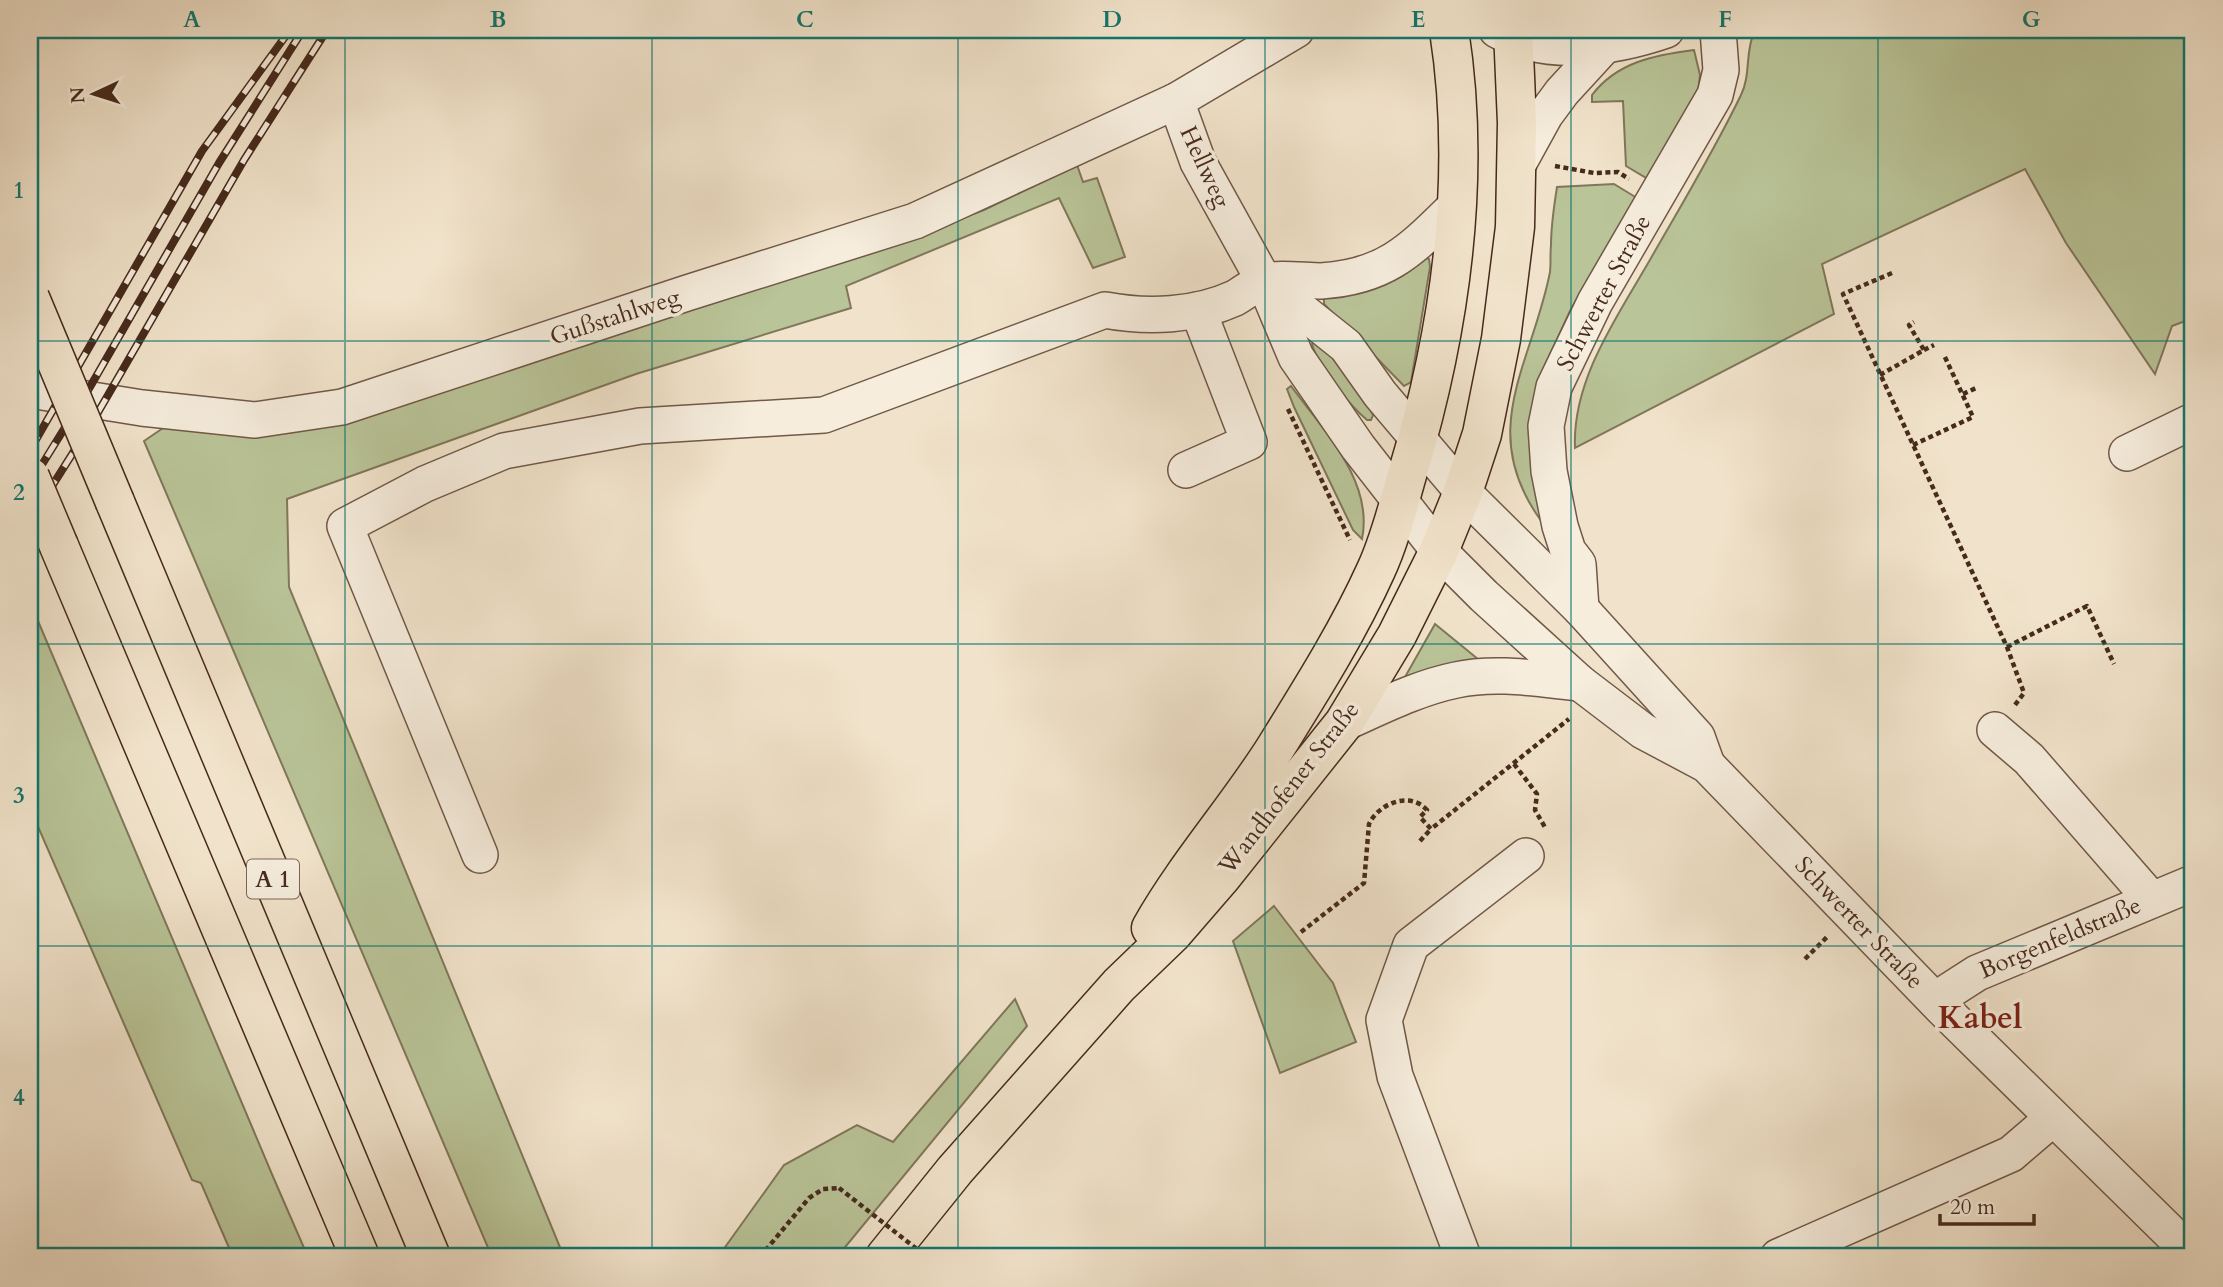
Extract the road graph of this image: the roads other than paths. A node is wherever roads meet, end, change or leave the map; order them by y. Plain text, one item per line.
1 (1296, 30) edge
2 (1449, 30) edge
3 (1666, 30) edge
4 (1717, 30) edge
5 (1503, 32) edge
6 (1607, 44) junction
7 (1455, 68) junction
8 (1176, 101) junction
9 (1517, 166) junction
10 (1456, 206) junction
11 (1264, 281) junction
12 (30, 298) edge
13 (1198, 310) junction
14 (30, 390) edge
15 (2193, 421) edge
16 (1418, 440) junction
17 (2127, 453) dead end
18 (1186, 470) dead end
19 (30, 477) edge
20 (1463, 492) junction
21 (1399, 501) junction
22 (1439, 551) junction
23 (1581, 609) junction
24 (1580, 683) junction
25 (1344, 723) junction
26 (1995, 730) road end
27 (1707, 765) junction
28 (1535, 843) road end
29 (480, 855) dead end
30 (2193, 883) edge
31 (2151, 900) junction
32 (1118, 985) junction
33 (1935, 1000) junction
34 (2053, 1118) junction
35 (2193, 1255) edge
36 (360, 1257) edge
37 (430, 1257) edge
38 (885, 1257) edge
39 (1463, 1257) edge
40 (1778, 1257) edge

1 - 8 street, Hellweg
2 - 7 main road
3 - 6 street
4 - 23 street, Schwerter Straße
5 - 6 street
5 - 7 street
5 - 9 main road
6 - 9 street
7 - 10 main road
8 - 11 street, Hellweg
8 - 14 street, Gußstahlweg
9 - 20 main road
10 - 11 street
10 - 16 main road
11 - 13 street
11 - 16 street, Hellweg
11 - 21 street, Hellweg
12 - 37 main road, A 1, bridge
13 - 18 street
13 - 29 street
15 - 17 street
16 - 20 street, Schwerter Straße
16 - 21 main road
19 - 36 main road, A 1, bridge
20 - 22 main road, Wandhofener Straße
20 - 23 street, Schwerter Straße
21 - 22 street, Schwerter Straße
21 - 32 main road, Wandhofener Straße
22 - 24 street, Schwerter Straße
22 - 25 main road, Wandhofener Straße
23 - 27 street, Schwerter Straße
24 - 25 street
24 - 27 street, Schwerter Straße
25 - 32 main road, Wandhofener Straße
26 - 31 street, Borgenfeldstraße
27 - 33 street, Schwerter Straße
28 - 39 street
30 - 31 street, Borgenfeldstraße
31 - 33 street, Borgenfeldstraße
32 - 38 main road, Wandhofener Straße
33 - 34 street, Schwerter Straße
34 - 35 street, Schwerter Straße
34 - 40 street

